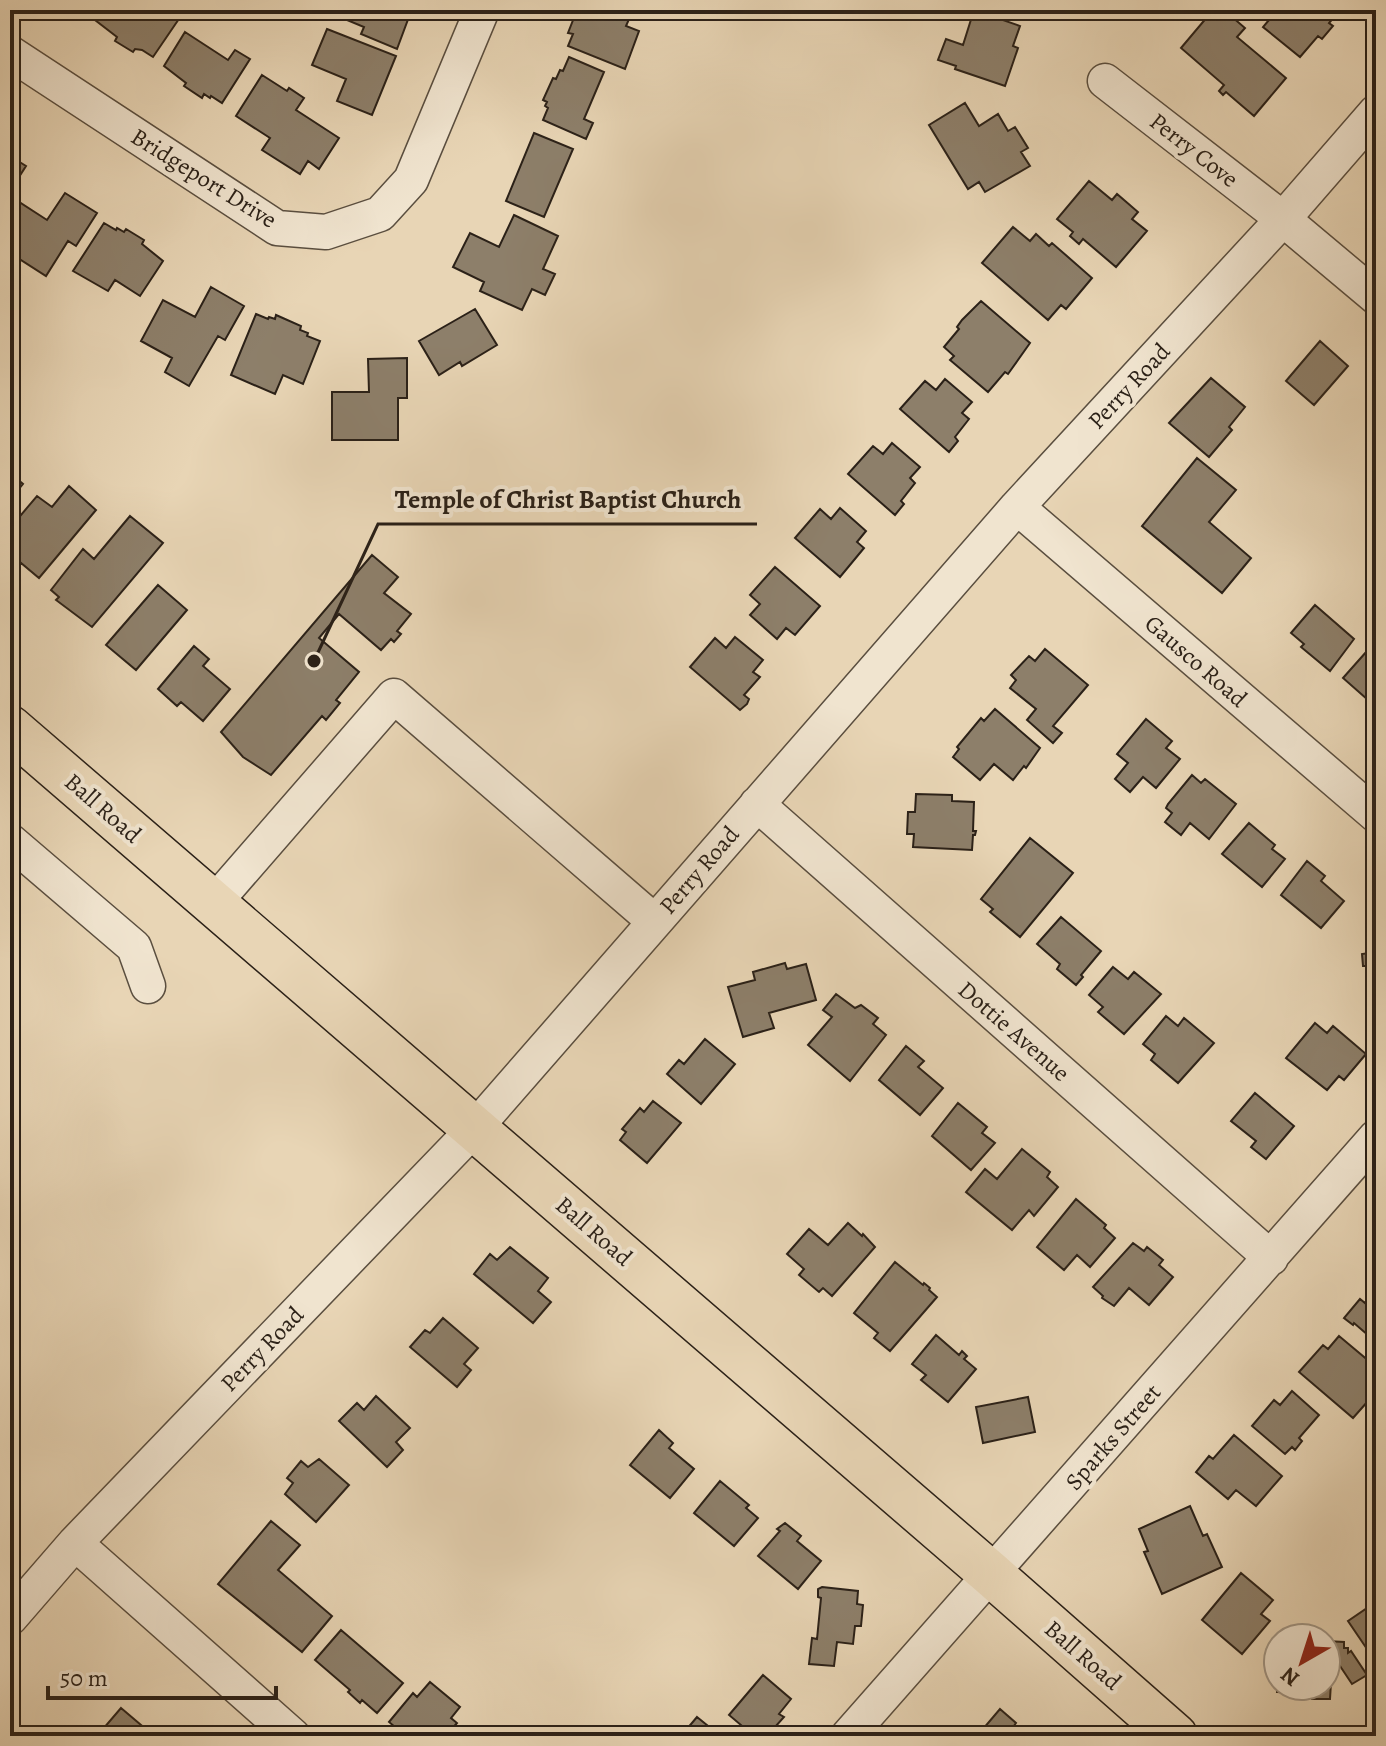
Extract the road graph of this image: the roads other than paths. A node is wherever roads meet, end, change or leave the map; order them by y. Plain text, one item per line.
1 (482, 10) edge
2 (10, 53) edge
3 (1105, 81) dead end
4 (1376, 112) edge
5 (1283, 219) junction
6 (1376, 297) edge
7 (1017, 507) junction
8 (10, 728) edge
9 (757, 804) junction
10 (1376, 815) edge
11 (10, 841) edge
12 (214, 903) junction
13 (654, 921) junction
14 (148, 986) dead end
15 (475, 1128) junction
16 (1376, 1137) edge
17 (1271, 1258) junction
18 (75, 1543) junction
19 (991, 1574) junction
20 (10, 1618) edge
21 (293, 1736) edge
22 (848, 1736) edge
23 (1175, 1736) edge

1 - 2 street, Bridgeport Drive
3 - 5 street, Perry Cove
4 - 5 street, Perry Road
5 - 6 street, Perry Cove
5 - 7 street, Perry Road
7 - 9 street, Perry Road
7 - 10 street, Gausco Road
8 - 12 main road, Ball Road
9 - 13 street, Perry Road
9 - 17 street, Dottie Avenue
11 - 14 street
12 - 13 street
12 - 15 main road, Ball Road
13 - 15 street, Perry Road
15 - 18 street, Perry Road
15 - 19 main road, Ball Road
16 - 17 street, Sparks Street
17 - 19 street, Sparks Street
18 - 20 street, Perry Road
18 - 21 street
19 - 22 street, Sparks Street
19 - 23 main road, Ball Road

